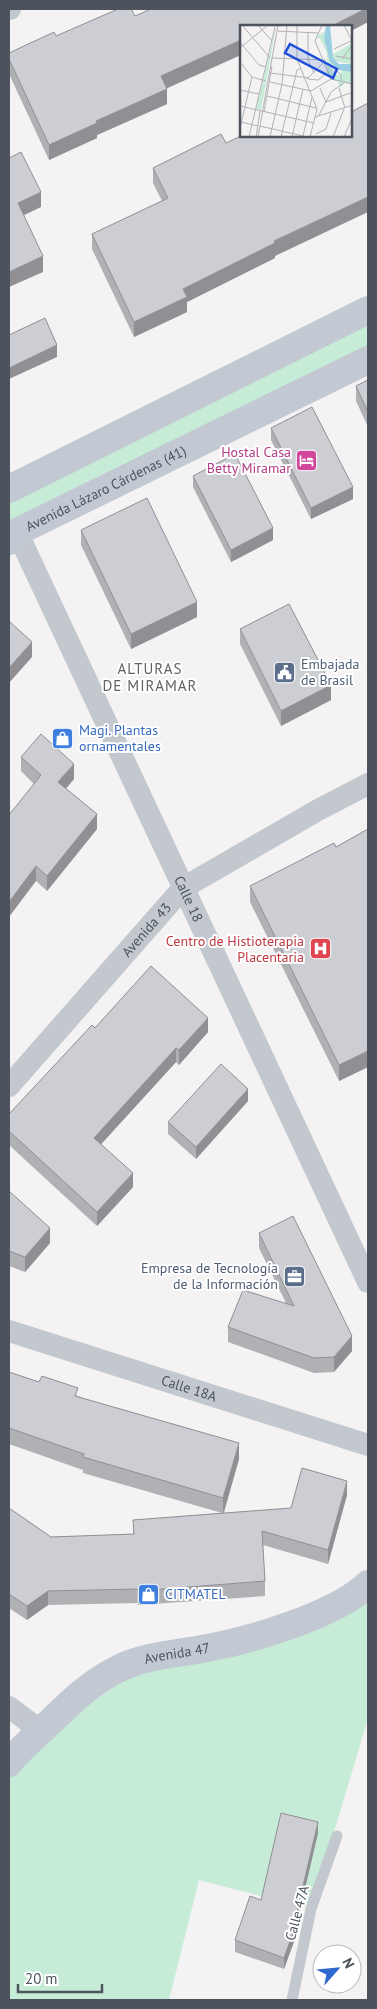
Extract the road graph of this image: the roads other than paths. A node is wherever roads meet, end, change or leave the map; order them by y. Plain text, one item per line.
1 (368, 310) edge
2 (368, 360) edge
3 (9, 489) edge
4 (11, 530) edge
5 (368, 784) edge
6 (183, 888) junction
7 (9, 1086) edge
8 (368, 1282) edge
9 (9, 1332) edge
10 (368, 1445) edge
11 (368, 1584) edge
12 (9, 1708) edge
13 (41, 1731) junction
14 (9, 1763) edge
15 (337, 1836) dead end
16 (292, 2000) edge

1 - 3 main road
2 - 4 main road, Avenida Lázaro Cárdenas (41)
4 - 6 street, Calle 18
5 - 6 street, Avenida 43
6 - 7 street, Avenida 43
6 - 8 street, Calle 18
9 - 10 street, Calle 18A
11 - 13 main road, Avenida 47
12 - 13 street
13 - 14 main road, Avenida 47
15 - 16 lane, Calle 47A

